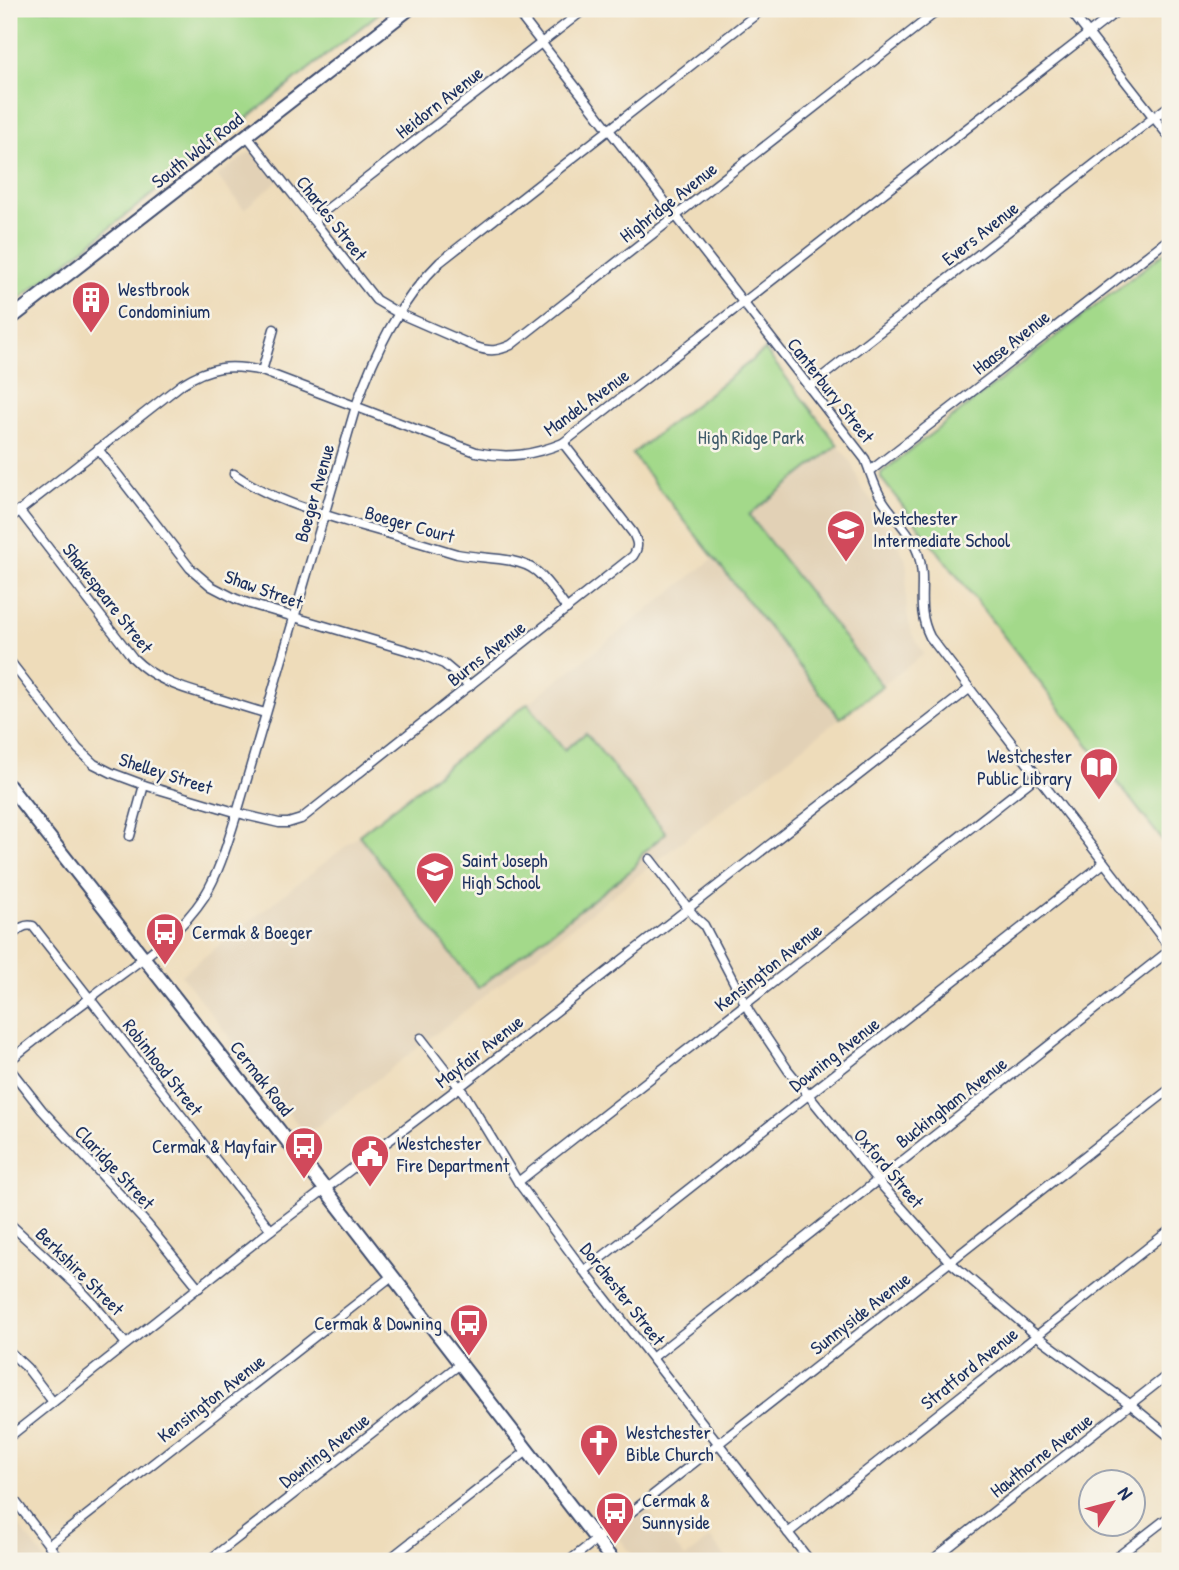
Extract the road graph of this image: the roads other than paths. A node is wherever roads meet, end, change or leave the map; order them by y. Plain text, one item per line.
1 (409, 9) edge
2 (515, 9) edge
3 (585, 9) edge
4 (763, 9) edge
5 (940, 9) edge
6 (1069, 9) edge
7 (1120, 9) edge
8 (1089, 33) junction
9 (541, 43) junction
10 (1170, 104) edge
11 (1154, 117) junction
12 (610, 129) junction
13 (247, 136) junction
14 (1170, 138) edge
15 (675, 216) junction
16 (313, 220) junction
17 (1170, 238) edge
18 (743, 303) junction
19 (398, 313) junction
20 (9, 320) edge
21 (274, 329) dead end
22 (262, 371) junction
23 (809, 387) junction
24 (356, 406) junction
25 (563, 443) junction
26 (98, 449) junction
27 (870, 471) junction
28 (234, 474) dead end
29 (19, 510) junction
30 (324, 515) junction
31 (9, 519) edge
32 (567, 609) junction
33 (294, 617) junction
34 (9, 660) edge
35 (470, 686) junction
36 (969, 688) junction
37 (265, 713) junction
38 (1037, 776) junction
39 (144, 785) junction
40 (9, 786) edge
41 (237, 813) junction
42 (130, 836) dead end
43 (650, 859) dead end
44 (1104, 863) junction
45 (687, 907) junction
46 (9, 938) edge
47 (1170, 949) edge
48 (144, 958) junction
49 (89, 998) junction
50 (745, 1005) junction
51 (421, 1038) dead end
52 (9, 1061) edge
53 (9, 1068) edge
54 (459, 1087) junction
55 (1170, 1088) edge
56 (807, 1095) junction
57 (877, 1180) junction
58 (518, 1182) junction
59 (325, 1189) junction
60 (9, 1223) edge
61 (271, 1230) junction
62 (1170, 1230) edge
63 (950, 1262) junction
64 (584, 1271) junction
65 (392, 1276) junction
66 (199, 1288) junction
67 (1036, 1335) junction
68 (126, 1344) junction
69 (9, 1351) edge
70 (652, 1358) junction
71 (460, 1364) junction
72 (1170, 1373) edge
73 (53, 1402) junction
74 (1131, 1405) junction
75 (9, 1437) edge
76 (1170, 1437) edge
77 (719, 1445) junction
78 (527, 1451) junction
79 (9, 1493) edge
80 (1170, 1516) edge
81 (788, 1533) junction
82 (597, 1540) junction
83 (49, 1545) junction
84 (61, 1561) edge
85 (208, 1561) edge
86 (387, 1561) edge
87 (569, 1561) edge
88 (613, 1561) edge
89 (810, 1561) edge
90 (931, 1561) edge
91 (1112, 1561) edge

1 - 13 main road, South Wolf Road
2 - 9 street, Canterbury Street
3 - 9 street, Heidorn Avenue
4 - 12 street, Boeger Avenue
5 - 15 street, Highridge Avenue
6 - 8 street
7 - 8 street, Mandel Avenue
8 - 11 street
8 - 18 street, Mandel Avenue
9 - 12 street, Canterbury Street
9 - 16 street, Heidorn Avenue
10 - 11 street, Evers Avenue
11 - 14 street
11 - 23 street, Evers Avenue
12 - 15 street, Canterbury Street
12 - 19 street, Boeger Avenue
13 - 16 street, Charles Street
13 - 20 main road, South Wolf Road
15 - 18 street, Canterbury Street
15 - 19 street, Highridge Avenue
16 - 19 street, Charles Street
17 - 27 street, Haase Avenue
18 - 23 street, Canterbury Street
18 - 25 street, Mandel Avenue
19 - 24 street, Boeger Avenue
21 - 22 street
22 - 24 street, Mandel Avenue
22 - 26 street, Mandel Avenue
23 - 27 street, Canterbury Street
24 - 25 street, Mandel Avenue
24 - 30 street, Boeger Avenue
25 - 32 street, Burns Avenue
26 - 29 street, Mandel Avenue
26 - 33 street, Shaw Street
27 - 36 street, Canterbury Street
28 - 30 street, Boeger Court
29 - 31 street, Mandel Avenue
29 - 37 street, Shakespeare Street
30 - 32 street, Boeger Court
30 - 33 street, Boeger Avenue
32 - 35 street, Burns Avenue
33 - 35 street, Shaw Street
33 - 37 street, Boeger Avenue
34 - 39 street, Shelley Street
35 - 41 street, Burns Avenue
36 - 38 street, Canterbury Street
36 - 45 street, Mayfair Avenue
37 - 41 street, Boeger Avenue
38 - 44 street, Canterbury Street
38 - 50 street, Kensington Avenue
39 - 41 street, Shelley Street
39 - 42 street
40 - 48 main road, Cermak Road
41 - 48 street, Boeger Avenue
43 - 45 street, Oxford Street
44 - 47 street, Canterbury Street
44 - 56 street, Downing Avenue
45 - 50 street, Oxford Street
45 - 54 street, Mayfair Avenue
46 - 49 street, Robinhood Street
47 - 57 street, Buckingham Avenue
48 - 49 street, Boeger Avenue
48 - 59 main road, Cermak Road
49 - 52 street, Boeger Avenue
49 - 61 street, Robinhood Street
50 - 56 street, Oxford Street
50 - 58 street, Kensington Avenue
51 - 54 street, Dorchester Street
53 - 66 street, Claridge Street
54 - 58 street, Dorchester Street
54 - 59 street, Mayfair Avenue
55 - 63 street, Sunnyside Avenue
56 - 57 street, Oxford Street
56 - 64 street, Downing Avenue
57 - 63 street, Oxford Street
57 - 70 street, Buckingham Avenue
58 - 64 street, Dorchester Street
59 - 61 street, Mayfair Avenue
59 - 65 main road, Cermak Road
60 - 68 street, Berkshire Street
61 - 66 street, Mayfair Avenue
62 - 67 street, Stratford Avenue
63 - 67 street, Oxford Street
63 - 77 street, Sunnyside Avenue
64 - 70 street, Dorchester Street
65 - 71 main road, Cermak Road
65 - 83 street, Kensington Avenue
66 - 68 street, Mayfair Avenue
67 - 74 street, Oxford Street
67 - 81 street, Stratford Avenue
68 - 73 street, Mayfair Avenue
69 - 73 street
70 - 77 street, Dorchester Street
71 - 78 main road, Cermak Road
71 - 85 street, Downing Avenue
72 - 74 street, Hawthorne Avenue
73 - 75 street, Mayfair Avenue
74 - 76 street, Oxford Street
74 - 90 street, Hawthorne Avenue
77 - 81 street, Dorchester Street
77 - 82 street, Sunnyside Avenue
78 - 82 main road, Cermak Road
78 - 86 street
79 - 83 street
80 - 91 street
81 - 89 street, Dorchester Street
82 - 87 street, Sunnyside Avenue
82 - 88 main road, Cermak Road
83 - 84 street

